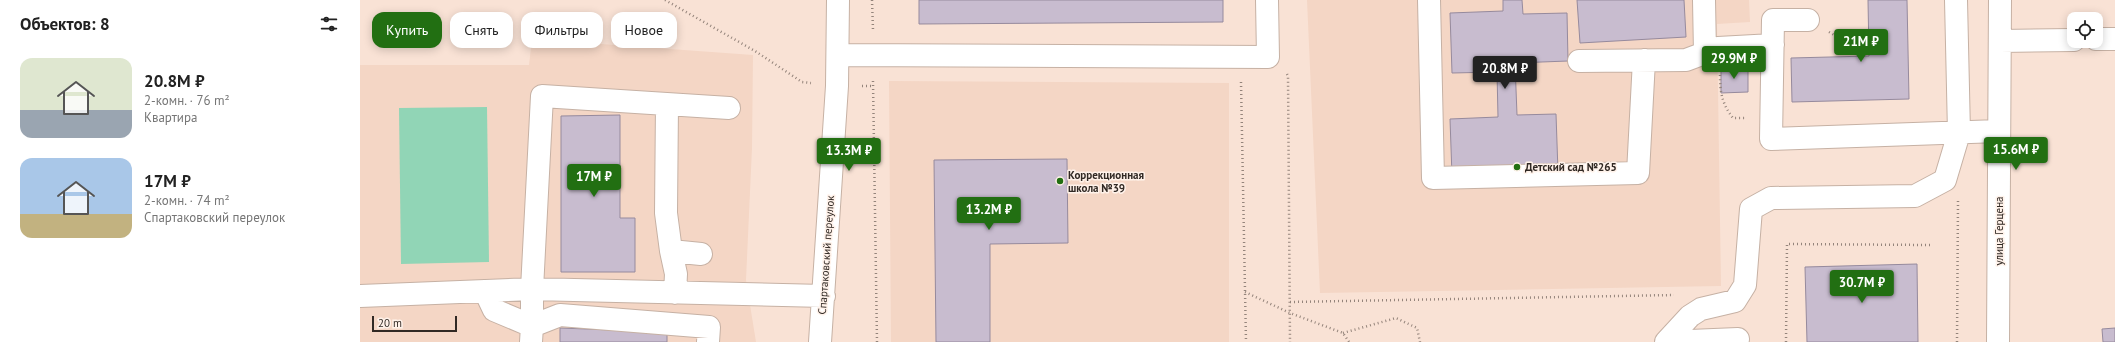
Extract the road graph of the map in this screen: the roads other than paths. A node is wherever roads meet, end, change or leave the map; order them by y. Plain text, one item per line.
1 (838, 0) edge
2 (1267, 0) edge
3 (1429, 0) edge
4 (1704, 0) edge
5 (1956, 0) edge
6 (2000, 0) edge
7 (1808, 20) dead end
8 (2103, 39) edge
9 (2115, 39) edge
10 (2067, 40) edge
11 (2000, 41) junction
12 (1773, 45) junction
13 (1713, 50) junction
14 (838, 55) junction
15 (1644, 60) junction
16 (1579, 61) dead end
17 (667, 104) junction
18 (729, 108) dead end
19 (1999, 131) junction
20 (1959, 133) junction
21 (671, 251) junction
22 (701, 254) dead end
23 (532, 289) junction
24 (485, 291) junction
25 (675, 293) junction
26 (360, 296) edge
27 (824, 296) junction
28 (532, 334) edge
29 (1738, 339) dead end
30 (708, 342) edge
31 (820, 342) edge
32 (1998, 342) edge

1 - 14 street, Спартаковский переулок
2 - 14 street
3 - 15 street
4 - 13 street
5 - 20 street
6 - 11 street, улица Герцена
7 - 12 street
8 - 9 street
10 - 11 street
11 - 19 street, улица Герцена
12 - 13 street
12 - 20 street
13 - 15 street
14 - 27 street, Спартаковский переулок
15 - 16 street
17 - 18 street
17 - 21 street
17 - 23 street
19 - 20 street
19 - 32 street, улица Герцена
20 - 29 street
21 - 22 street
21 - 25 street
23 - 24 street
23 - 25 street
23 - 28 street
24 - 26 street
24 - 28 street
25 - 27 street
27 - 31 street, Спартаковский переулок
28 - 30 street

